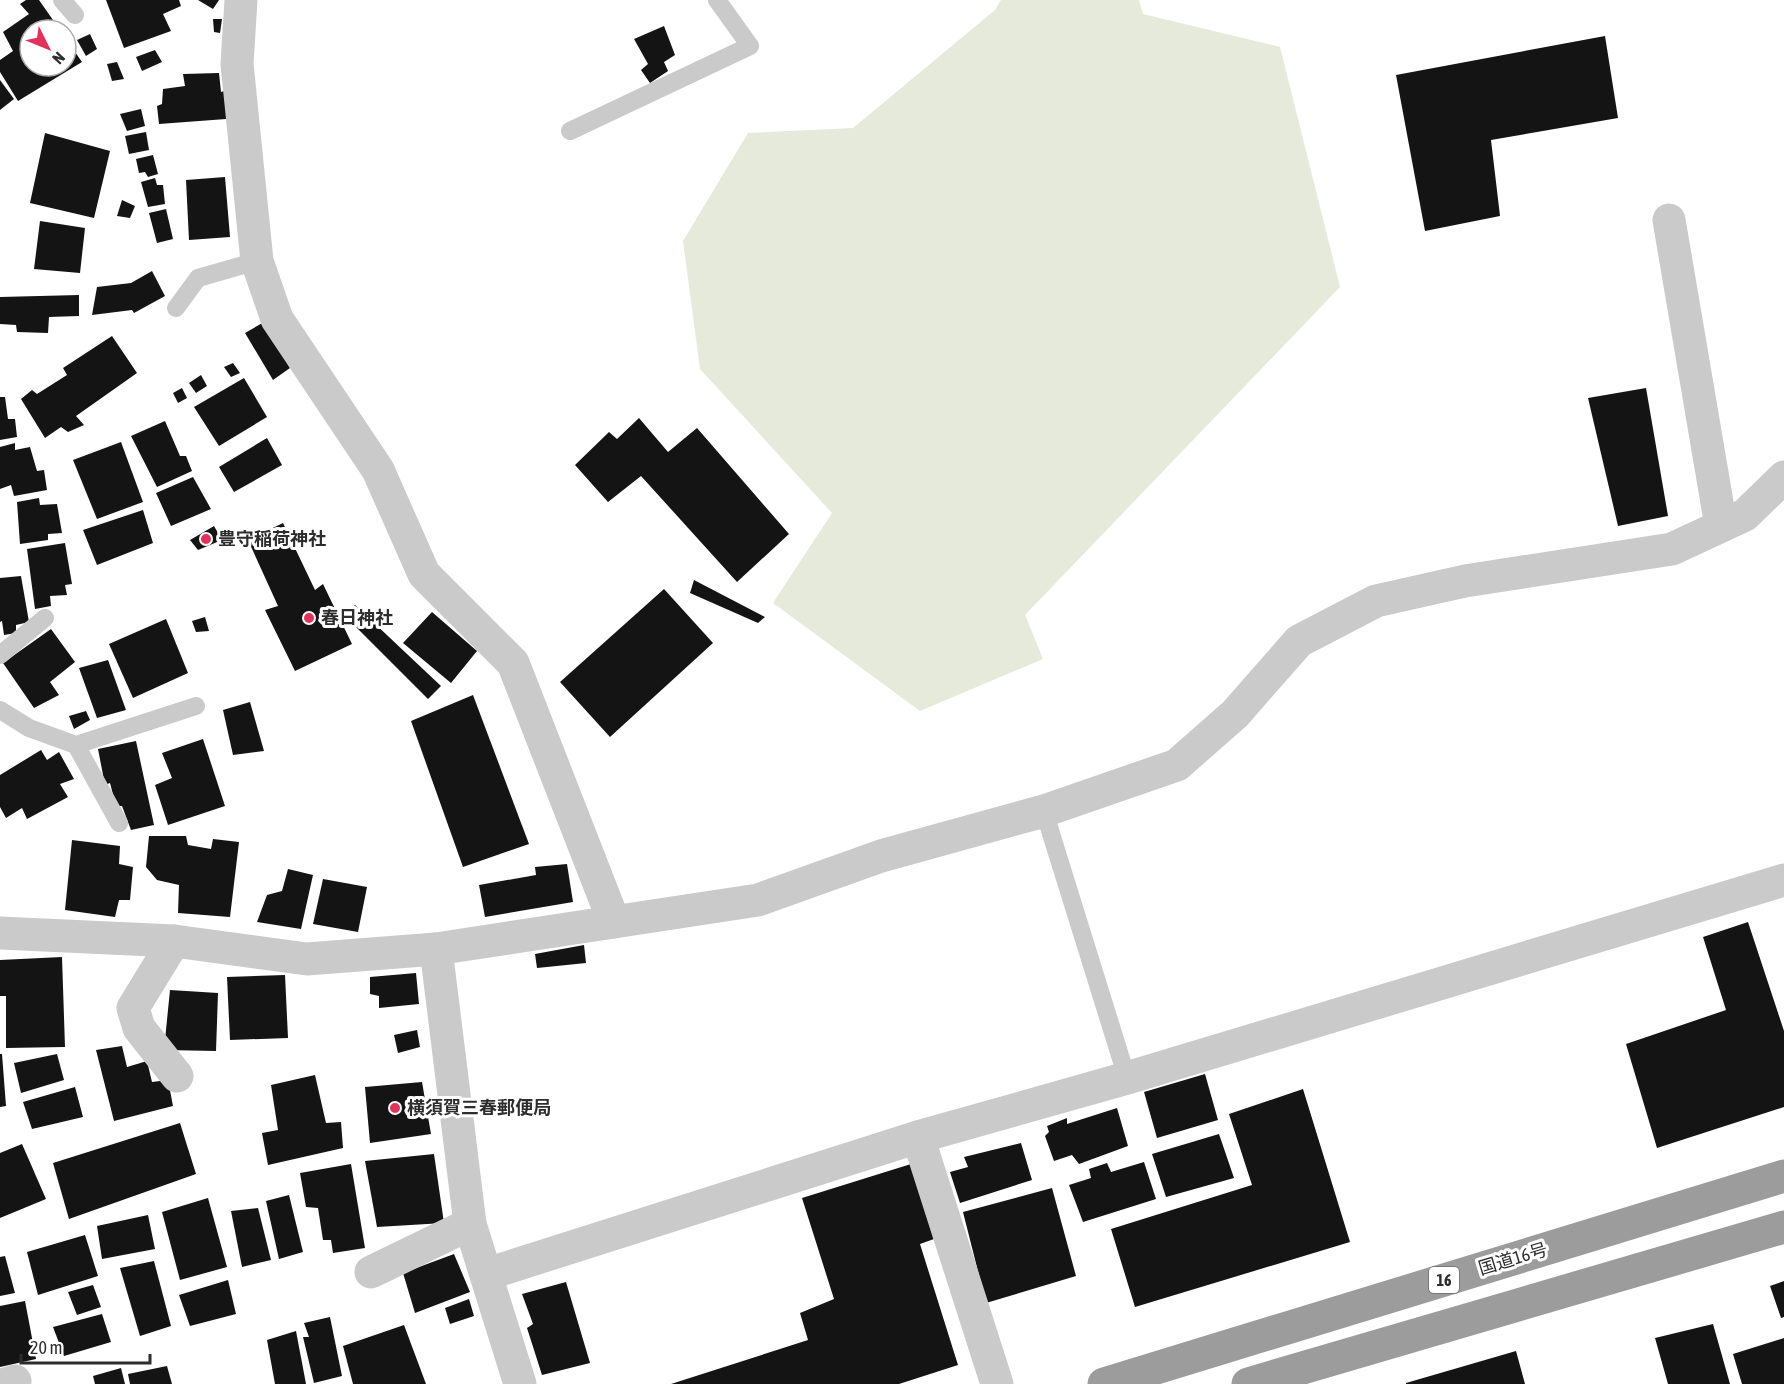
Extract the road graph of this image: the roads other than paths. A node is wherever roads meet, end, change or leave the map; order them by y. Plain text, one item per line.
1 (62, 0) edge
2 (241, 0) edge
3 (717, 0) edge
4 (75, 15) dead end
5 (570, 131) dead end
6 (1669, 220) dead end
7 (257, 261) junction
8 (176, 308) dead end
9 (1784, 477) edge
10 (1721, 526) junction
11 (45, 618) dead end
12 (0, 655) edge
13 (196, 706) dead end
14 (0, 710) edge
15 (76, 745) junction
16 (1044, 811) junction
17 (119, 824) dead end
18 (1784, 880) edge
19 (615, 922) junction
20 (0, 933) edge
21 (174, 941) junction
22 (436, 949) junction
23 (177, 1076) dead end
24 (1126, 1078) junction
25 (918, 1137) junction
26 (1784, 1176) edge
27 (470, 1224) junction
28 (1784, 1227) edge
29 (371, 1272) dead end
30 (487, 1274) junction
31 (520, 1384) edge
32 (997, 1384) edge
33 (1104, 1384) edge
34 (1248, 1384) edge

1 - 4 lane
2 - 7 street
3 - 5 lane
6 - 10 street
7 - 8 lane
7 - 19 street
9 - 10 street
10 - 16 street
11 - 12 lane
13 - 15 lane
14 - 15 lane
15 - 17 lane
16 - 19 street
16 - 24 lane
18 - 24 street
19 - 22 street
20 - 21 street
21 - 22 street
21 - 23 street
22 - 27 street
24 - 25 street
25 - 30 street
25 - 32 street
26 - 33 highway, 国道16号 / 16
27 - 29 street
27 - 30 street
28 - 34 highway
30 - 31 street

